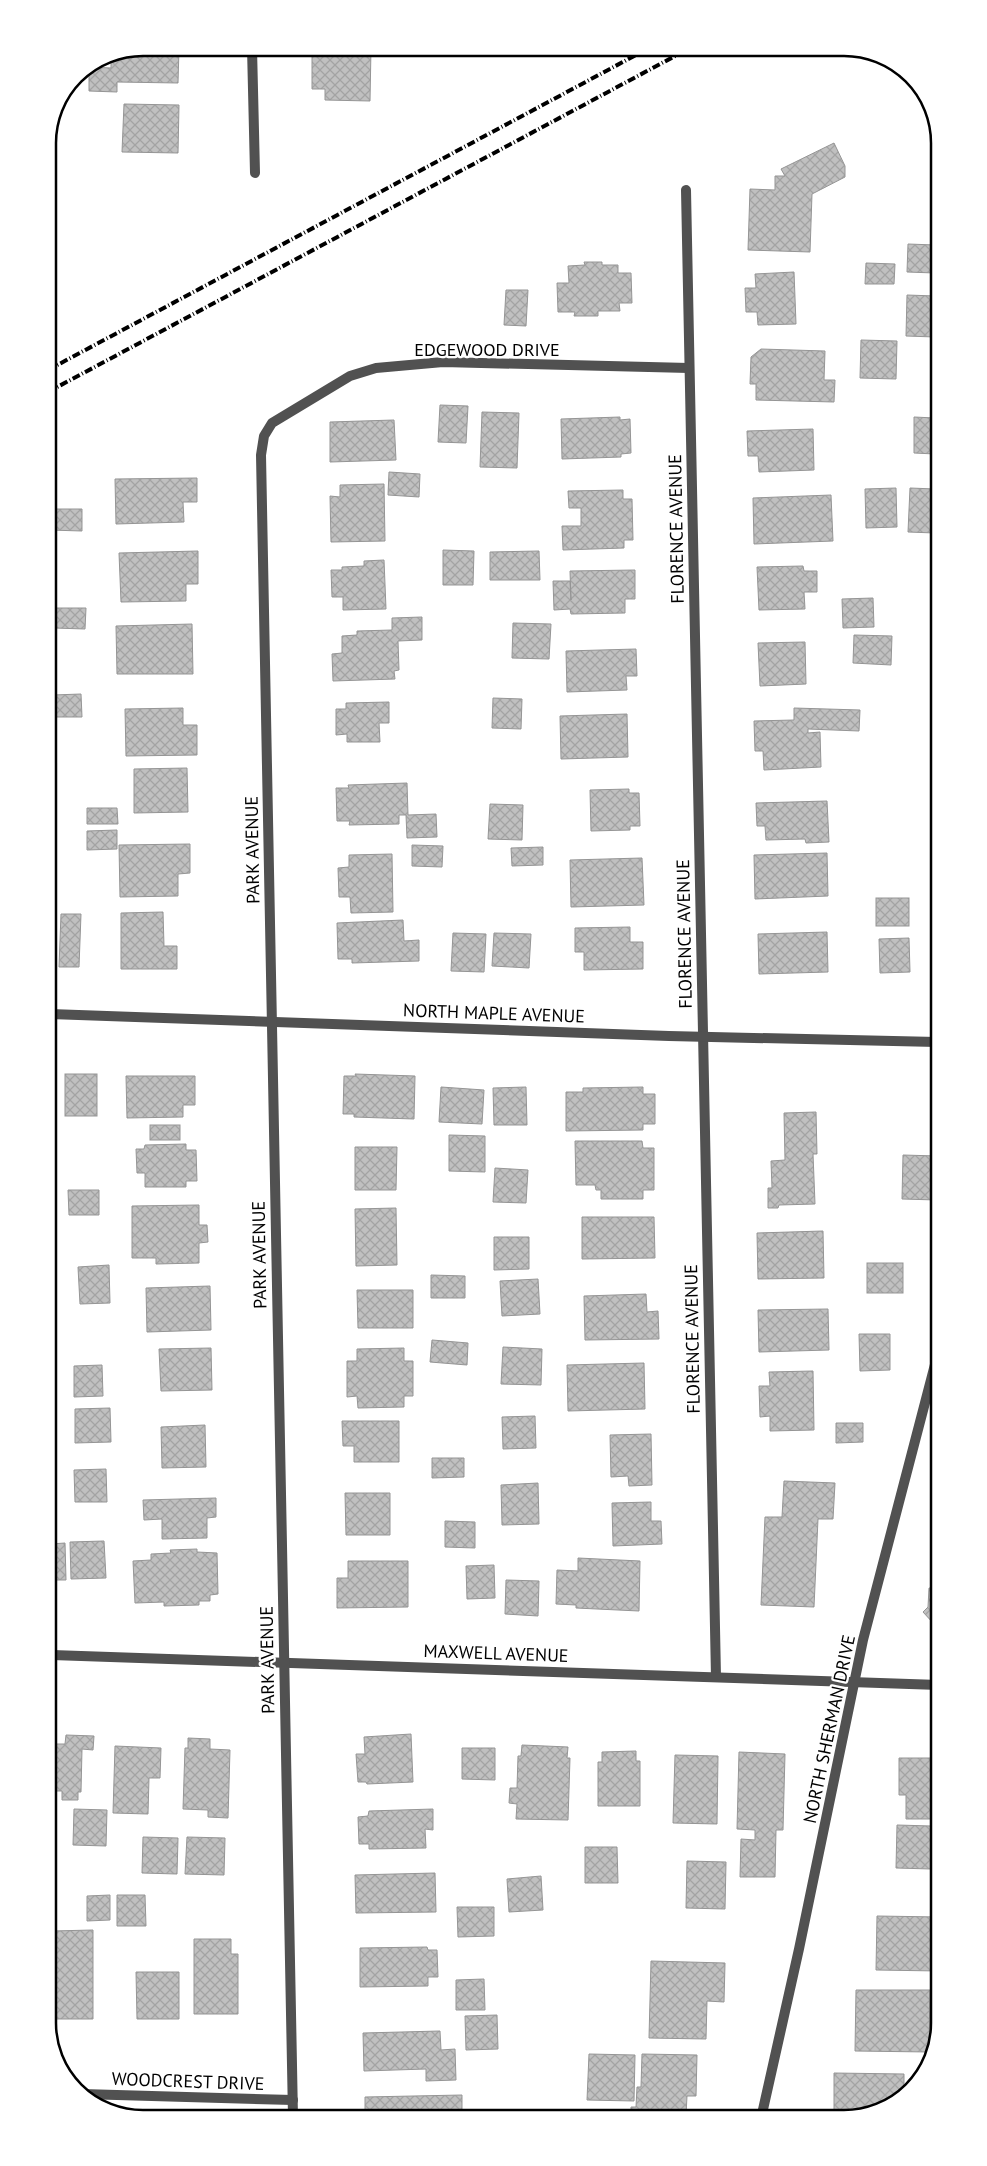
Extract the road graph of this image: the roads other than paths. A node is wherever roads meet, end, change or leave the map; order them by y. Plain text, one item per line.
1 (252, 56) edge
2 (255, 173) dead end
3 (686, 190) dead end
4 (689, 368) junction
5 (296, 408) joint
6 (56, 1014) edge
7 (272, 1022) junction
8 (702, 1035) junction
9 (931, 1042) edge
10 (931, 1380) edge
11 (56, 1655) edge
12 (283, 1662) junction
13 (716, 1677) junction
14 (855, 1682) junction
15 (931, 1685) edge
16 (94, 2094) edge
17 (293, 2100) junction
18 (293, 2110) edge
19 (763, 2110) edge

1 - 2 street
3 - 4 street, FLORENCE AVENUE
4 - 5 street, EDGEWOOD DRIVE
4 - 8 street, FLORENCE AVENUE
5 - 7 street, PARK AVENUE
6 - 7 street, NORTH MAPLE AVENUE
7 - 8 street, NORTH MAPLE AVENUE
7 - 12 street, PARK AVENUE
8 - 9 street, NORTH MAPLE AVENUE
8 - 13 street, FLORENCE AVENUE
10 - 14 street, NORTH SHERMAN DRIVE
11 - 12 street, MAXWELL AVENUE
12 - 13 street, MAXWELL AVENUE
12 - 17 street, PARK AVENUE
13 - 14 street, MAXWELL AVENUE
14 - 15 street, MAXWELL AVENUE
14 - 19 street, NORTH SHERMAN DRIVE
16 - 17 street, WOODCREST DRIVE
17 - 18 street, PARK AVENUE

